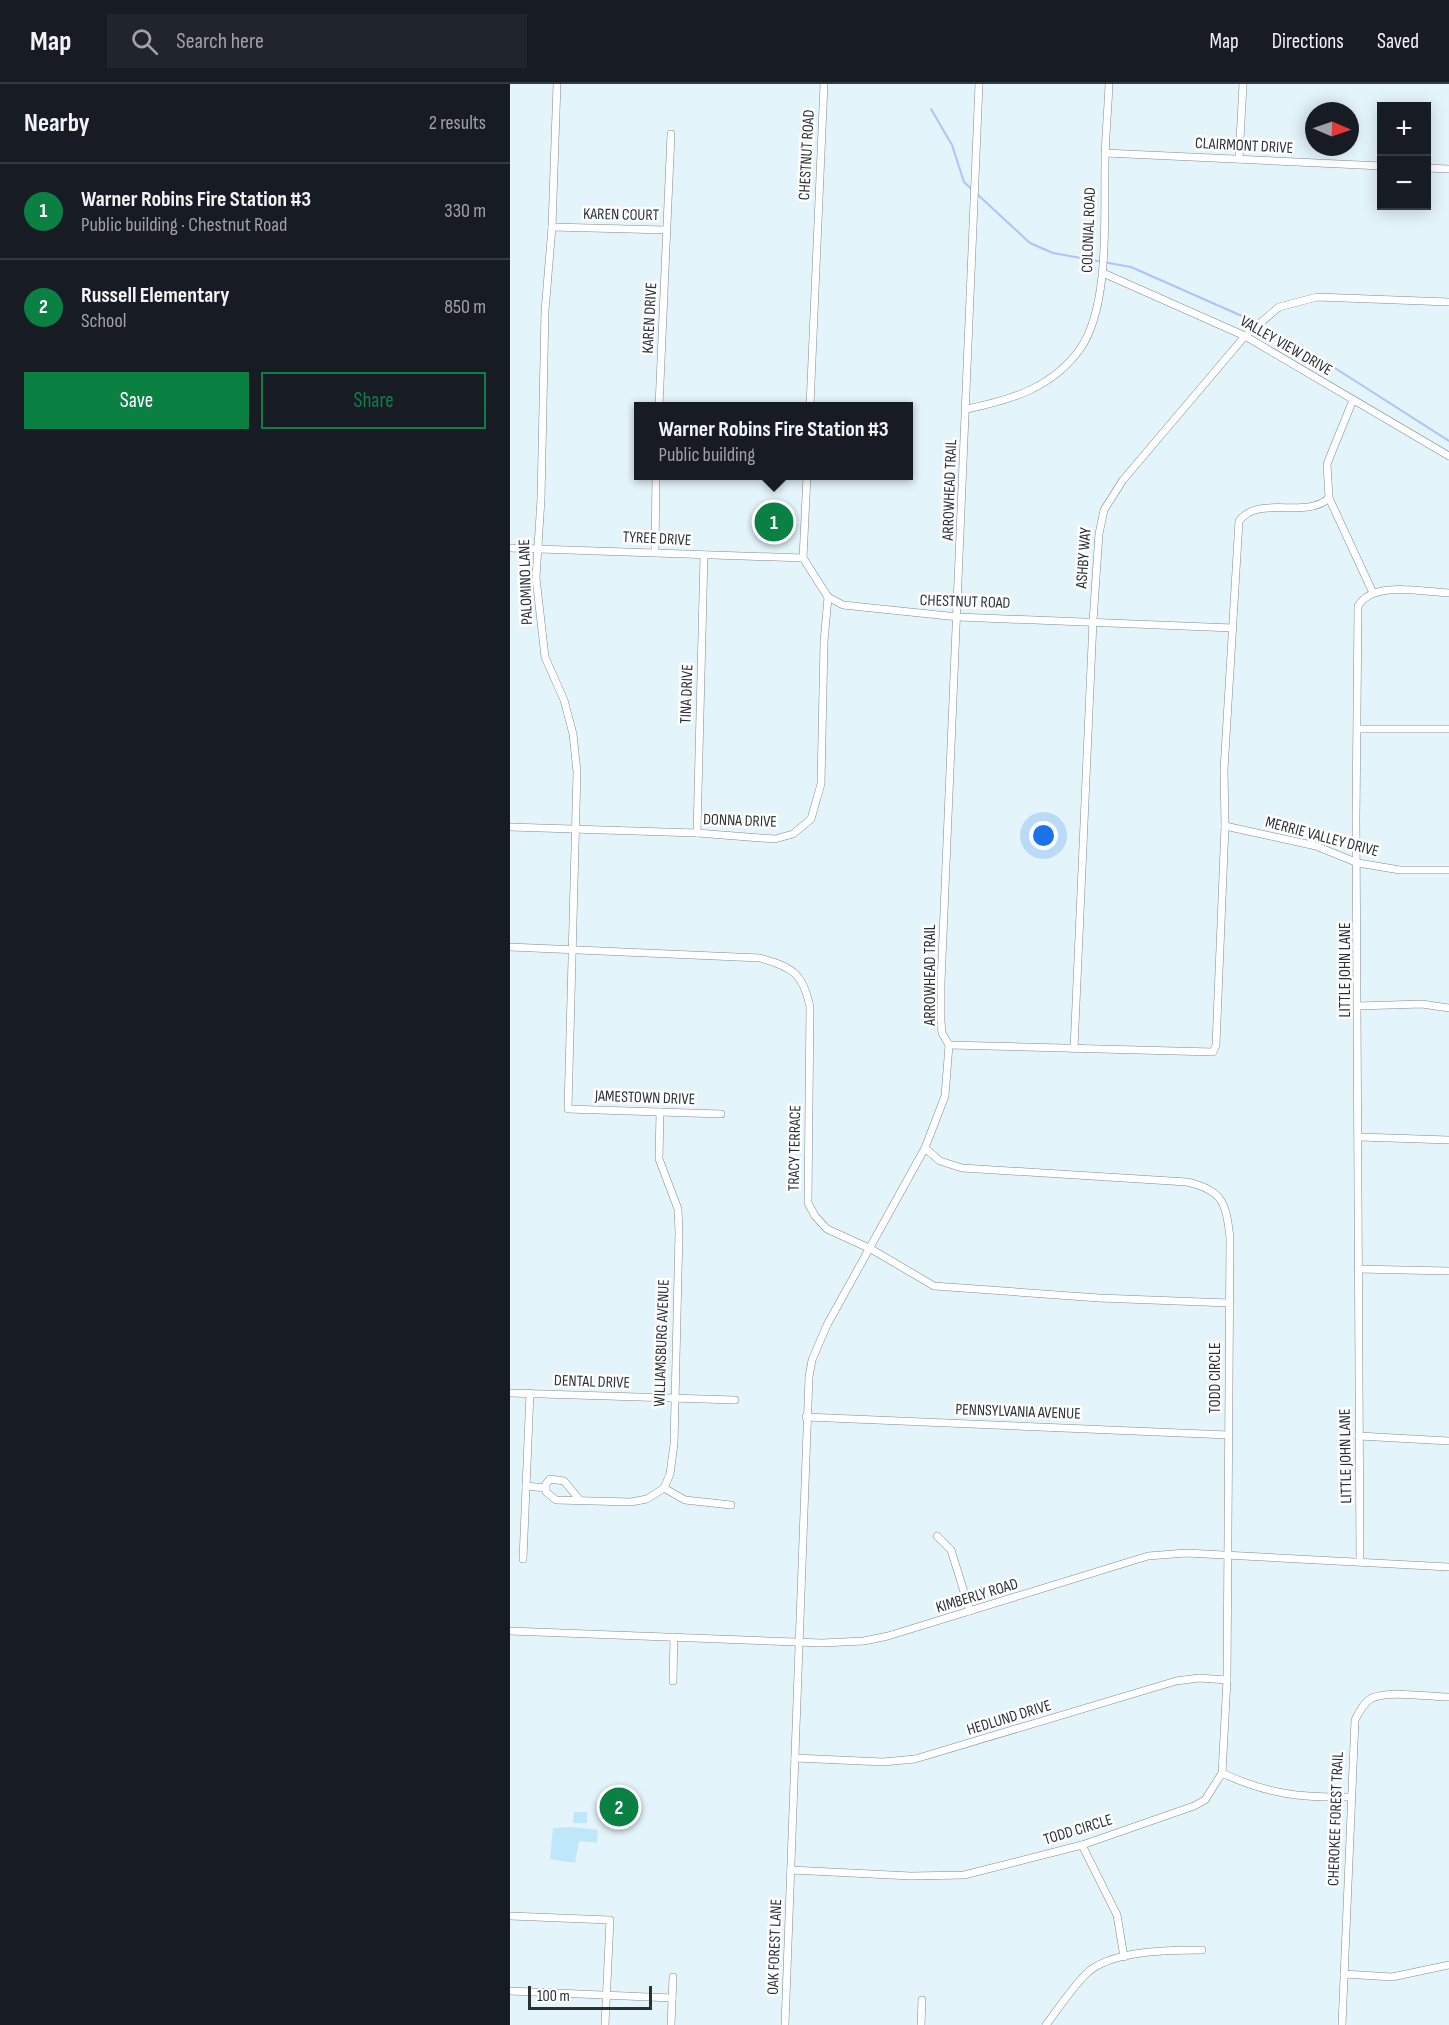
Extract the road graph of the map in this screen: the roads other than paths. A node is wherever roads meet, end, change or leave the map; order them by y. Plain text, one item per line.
1 (557, 84) edge
2 (824, 84) edge
3 (979, 84) edge
4 (1109, 84) edge
5 (1243, 84) edge
6 (670, 134) dead end
7 (1105, 153) junction
8 (1239, 159) junction
9 (1377, 166) edge
10 (1431, 168) edge
11 (1449, 169) edge
12 (552, 227) junction
13 (666, 230) junction
14 (1103, 273) junction
15 (1449, 302) edge
16 (1245, 336) junction
17 (1353, 400) junction
18 (659, 402) edge
19 (810, 402) edge
20 (967, 409) junction
21 (1449, 456) edge
22 (656, 480) edge
23 (807, 480) edge
24 (1329, 498) junction
25 (510, 548) edge
26 (536, 549) junction
27 (655, 551) junction
28 (704, 555) junction
29 (803, 558) junction
30 (1373, 593) junction
31 (1449, 593) edge
32 (828, 597) junction
33 (958, 617) junction
34 (1094, 621) junction
35 (1233, 628) junction
36 (1359, 729) junction
37 (1449, 729) edge
38 (1225, 826) junction
39 (510, 827) edge
40 (576, 830) junction
41 (697, 833) junction
42 (1358, 863) junction
43 (1449, 870) edge
44 (510, 947) edge
45 (571, 950) junction
46 (1358, 1006) junction
47 (1449, 1008) edge
48 (949, 1045) junction
49 (1074, 1049) junction
50 (568, 1109) joint
51 (660, 1112) junction
52 (721, 1114) dead end
53 (1360, 1137) junction
54 (1449, 1140) edge
55 (925, 1148) junction
56 (871, 1249) junction
57 (1358, 1269) junction
58 (1449, 1271) edge
59 (1229, 1303) junction
60 (510, 1393) edge
61 (530, 1393) junction
62 (674, 1398) junction
63 (735, 1400) dead end
64 (806, 1417) junction
65 (1228, 1435) junction
66 (1359, 1436) junction
67 (1449, 1441) edge
68 (526, 1486) junction
69 (546, 1488) junction
70 (663, 1488) junction
71 (579, 1499) junction
72 (730, 1505) dead end
73 (937, 1536) dead end
74 (1229, 1557) junction
75 (523, 1559) dead end
76 (1360, 1562) junction
77 (1449, 1567) edge
78 (970, 1611) junction
79 (510, 1631) edge
80 (674, 1637) junction
81 (800, 1642) junction
82 (1227, 1680) junction
83 (673, 1681) dead end
84 (1449, 1697) edge
85 (795, 1758) junction
86 (1222, 1773) junction
87 (1350, 1797) junction
88 (1082, 1845) junction
89 (791, 1870) junction
90 (510, 1916) edge
91 (1202, 1950) dead end
92 (1124, 1957) junction
93 (1449, 1965) edge
94 (1344, 1974) junction
95 (673, 1977) dead end
96 (510, 1990) edge
97 (604, 1995) junction
98 (672, 1998) junction
99 (922, 2000) dead end
100 (605, 2025) edge
101 (671, 2025) edge
102 (785, 2025) edge
103 (921, 2025) edge
104 (1046, 2025) edge
105 (1342, 2025) edge

1 - 12 street, PALOMINO LANE
2 - 19 street, CHESTNUT ROAD
3 - 20 street, ARROWHEAD TRAIL
4 - 7 street, COLONIAL ROAD
5 - 8 street
6 - 13 street, KAREN COURT
7 - 8 street, CLAIRMONT DRIVE
7 - 14 street, COLONIAL ROAD
8 - 9 street, CLAIRMONT DRIVE
10 - 11 street
12 - 13 street, KAREN COURT
12 - 26 street, PALOMINO LANE
13 - 18 street, KAREN DRIVE
14 - 16 street, VALLEY VIEW DRIVE
14 - 20 street, COLONIAL ROAD
15 - 16 street, ASHBY WAY
16 - 17 street, VALLEY VIEW DRIVE
16 - 34 street, ASHBY WAY
17 - 21 street, VALLEY VIEW DRIVE
17 - 24 street
20 - 33 street, ARROWHEAD TRAIL
22 - 27 street
23 - 29 street
24 - 30 street
24 - 35 street, ARROWHEAD TRAIL
25 - 26 street, TYREE DRIVE
26 - 27 street, TYREE DRIVE
26 - 40 street, PALOMINO LANE
27 - 28 street, TYREE DRIVE
28 - 29 street, TYREE DRIVE
28 - 41 street, TINA DRIVE
29 - 32 street
30 - 31 street
30 - 36 street, LITTLE JOHN LANE
32 - 33 street, CHESTNUT ROAD
32 - 41 street, DONNA DRIVE
33 - 34 street, CHESTNUT ROAD
33 - 48 street, ARROWHEAD TRAIL
34 - 35 street, CHESTNUT ROAD
34 - 49 street, ASHBY WAY
35 - 38 street, ARROWHEAD TRAIL
36 - 37 street
36 - 42 street, LITTLE JOHN LANE
38 - 42 street, MERRIE VALLEY DRIVE
38 - 49 street, ARROWHEAD TRAIL
39 - 40 street, DONNA DRIVE
40 - 41 street, DONNA DRIVE
40 - 45 street, PALOMINO LANE
42 - 43 street, MERRIE VALLEY DRIVE
42 - 46 street, LITTLE JOHN LANE
44 - 45 street, TRACY TERRACE
45 - 50 street, PALOMINO LANE
45 - 56 street, TRACY TERRACE
46 - 47 street
46 - 53 street, LITTLE JOHN LANE
48 - 49 street, ARROWHEAD TRAIL
48 - 55 street
50 - 51 street, JAMESTOWN DRIVE
51 - 52 street, JAMESTOWN DRIVE
51 - 62 street, WILLIAMSBURG AVENUE
53 - 54 street
53 - 57 street, LITTLE JOHN LANE
55 - 56 street
55 - 59 street, TODD CIRCLE
56 - 59 street, TRACY TERRACE
56 - 64 street
57 - 58 street
57 - 66 street, LITTLE JOHN LANE
59 - 65 street, TODD CIRCLE
60 - 61 street, DENTAL DRIVE
61 - 62 street, DENTAL DRIVE
61 - 68 street
62 - 63 street, DENTAL DRIVE
62 - 70 street, WILLIAMSBURG AVENUE
64 - 65 street, PENNSYLVANIA AVENUE
64 - 81 street
65 - 74 street, TODD CIRCLE
66 - 67 street
66 - 76 street, LITTLE JOHN LANE
68 - 69 street
68 - 75 street
69 - 71 street
69 - 71 street
70 - 71 street
70 - 72 street
73 - 78 street
74 - 76 street, KIMBERLY ROAD
74 - 78 street, KIMBERLY ROAD
74 - 82 street, TODD CIRCLE
76 - 77 street, KIMBERLY ROAD
78 - 81 street, KIMBERLY ROAD
79 - 80 street, KIMBERLY ROAD
80 - 81 street, KIMBERLY ROAD
80 - 83 street
81 - 85 street
82 - 85 street, HEDLUND DRIVE
82 - 86 street, TODD CIRCLE
84 - 87 street, CHEROKEE FOREST TRAIL
85 - 89 street
86 - 87 street
86 - 88 street, TODD CIRCLE
87 - 94 street, CHEROKEE FOREST TRAIL
88 - 89 street, TODD CIRCLE
88 - 92 street
89 - 102 street, OAK FOREST LANE
90 - 97 street
91 - 92 street
92 - 104 street
93 - 94 street
94 - 105 street, CHEROKEE FOREST TRAIL
95 - 98 street
96 - 97 street
97 - 98 street
97 - 100 street
98 - 101 street
99 - 103 street

